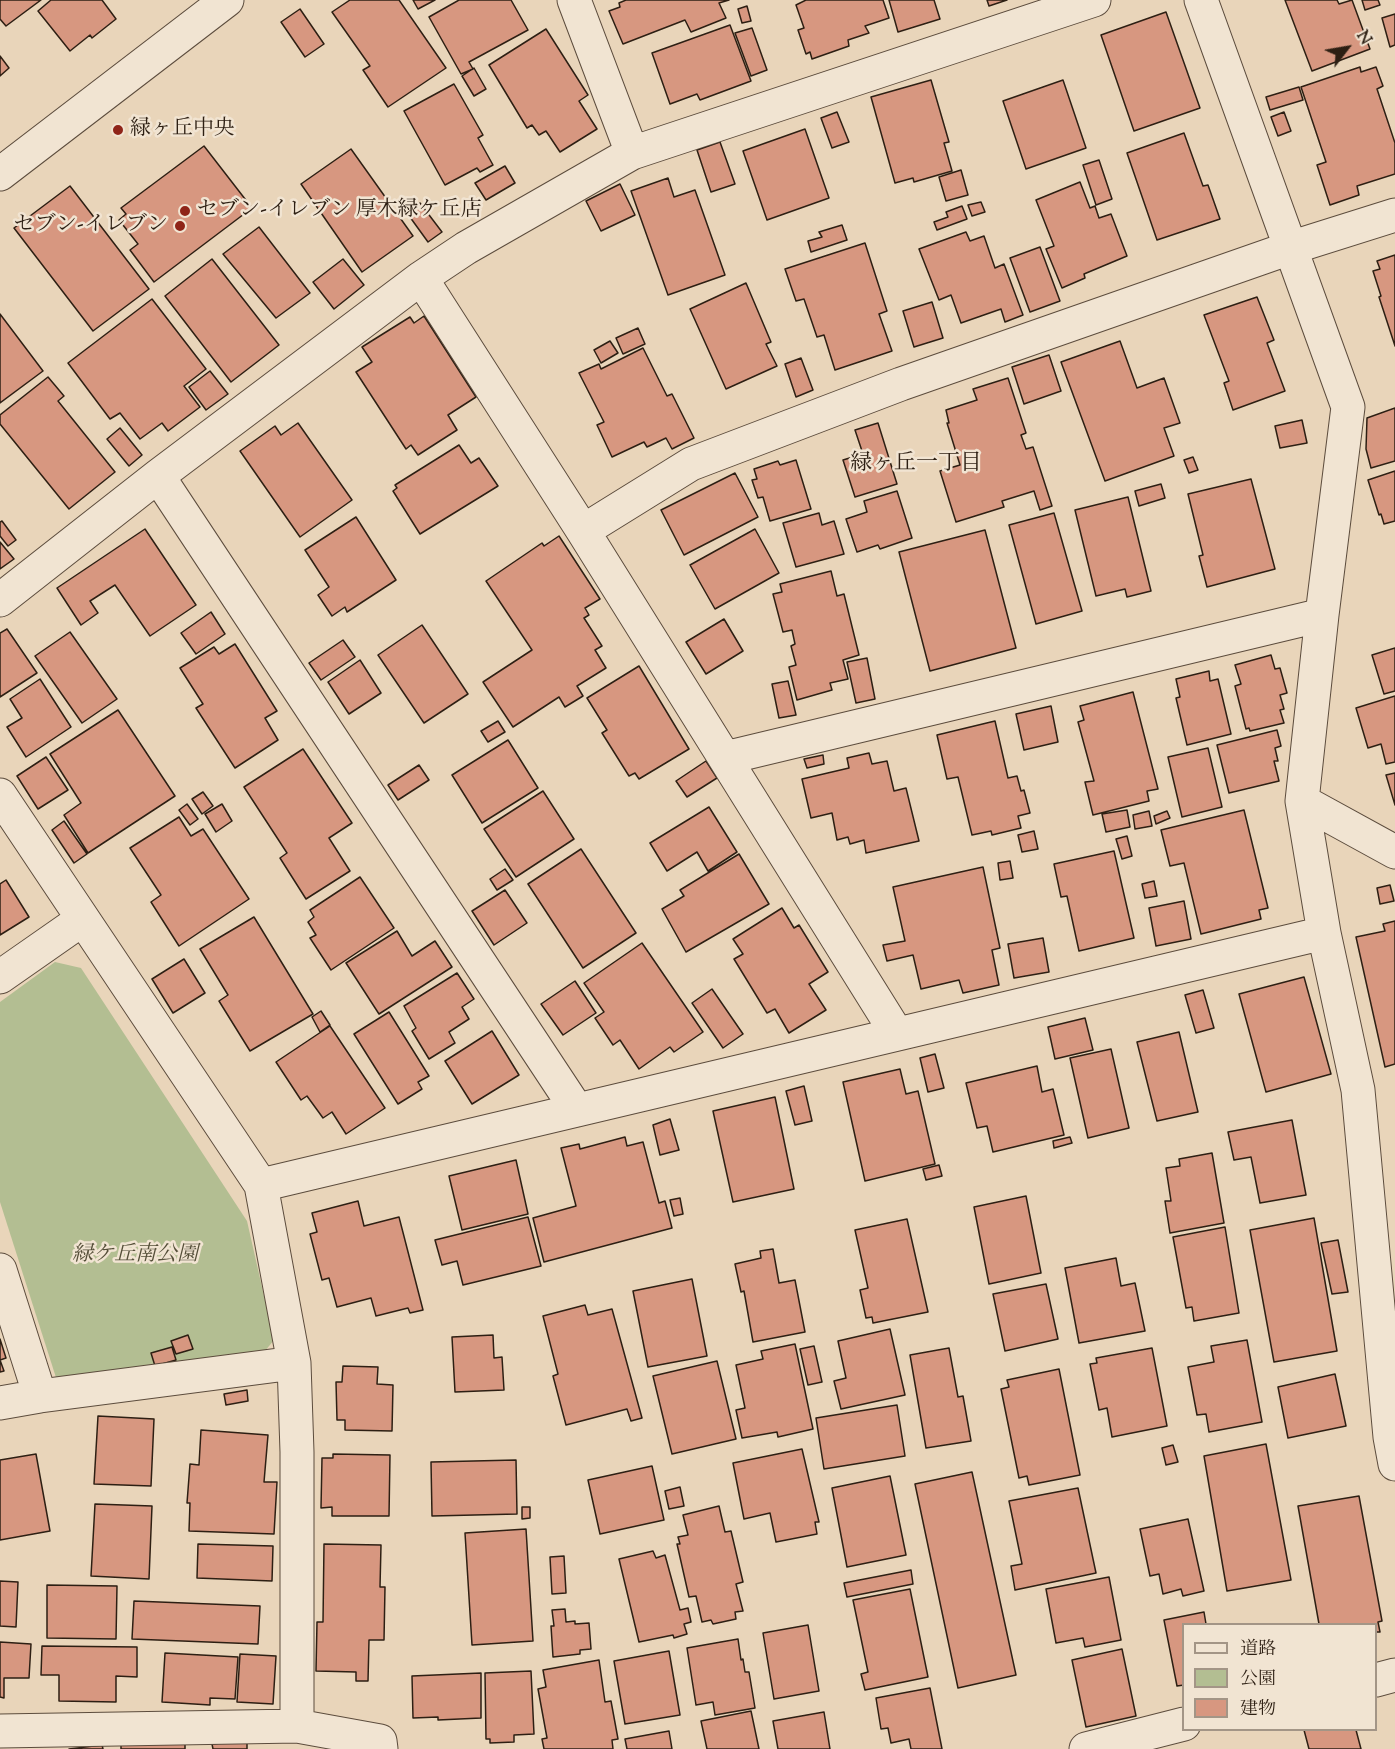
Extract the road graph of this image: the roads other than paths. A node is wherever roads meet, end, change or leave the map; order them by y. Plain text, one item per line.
1 (227, 0) edge
2 (574, 0) edge
3 (1094, 0) edge
4 (1202, 0) edge
5 (632, 153) junction
6 (0, 174) edge
7 (1395, 215) edge
8 (1290, 248) junction
9 (421, 278) junction
10 (159, 476) junction
11 (583, 531) junction
12 (0, 600) edge
13 (1322, 615) junction
14 (725, 758) junction
15 (0, 795) edge
16 (1302, 801) junction
17 (1395, 852) edge
18 (83, 919) junction
19 (1324, 933) junction
20 (0, 977) edge
21 (897, 1034) junction
22 (577, 1110) junction
23 (261, 1185) junction
24 (0, 1270) edge
25 (294, 1363) junction
26 (40, 1396) junction
27 (0, 1403) edge
28 (1395, 1464) edge
29 (1395, 1675) edge
30 (1377, 1680) edge
31 (1182, 1725) edge
32 (297, 1726) junction
33 (0, 1731) edge
34 (381, 1749) edge
35 (1086, 1749) edge

1 - 6 street
2 - 5 street
3 - 5 street
4 - 8 street
5 - 9 street
7 - 8 street
8 - 11 street
8 - 13 street
9 - 10 street
9 - 11 street
10 - 12 street
10 - 22 street
11 - 14 street
13 - 14 street
13 - 16 street
14 - 21 street
15 - 18 street
16 - 17 street
16 - 19 street
18 - 20 street
18 - 23 street
19 - 21 street
19 - 28 street
21 - 22 street
22 - 23 street
23 - 25 street
24 - 26 street
25 - 26 street
25 - 32 street
26 - 27 street
29 - 30 street
31 - 35 street
32 - 33 street
32 - 34 street

